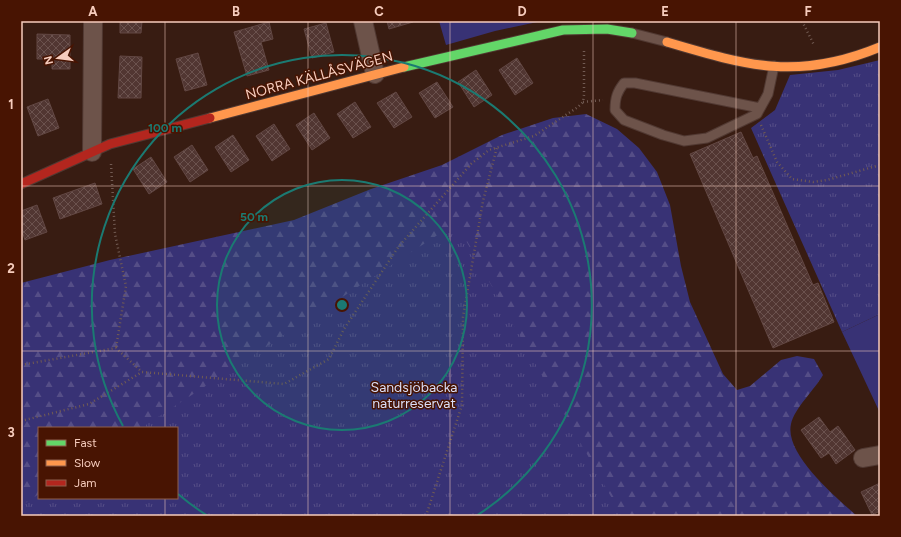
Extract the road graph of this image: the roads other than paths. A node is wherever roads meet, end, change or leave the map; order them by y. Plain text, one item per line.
1 (93, 21) edge
2 (363, 21) edge
3 (632, 33) joint
4 (667, 42) joint
5 (880, 47) edge
6 (774, 66) junction
7 (375, 74) junction
8 (758, 111) junction
9 (92, 152) junction
10 (21, 184) edge

1 - 9 street
2 - 7 street
3 - 4 lane
3 - 7 street, NORRA KÄLLÅSVÄGEN
4 - 6 street
5 - 6 street
6 - 8 lane
7 - 9 street, NORRA KÄLLÅSVÄGEN
8 - 8 lane
9 - 10 street, NORRA KÄLLÅSVÄGEN

